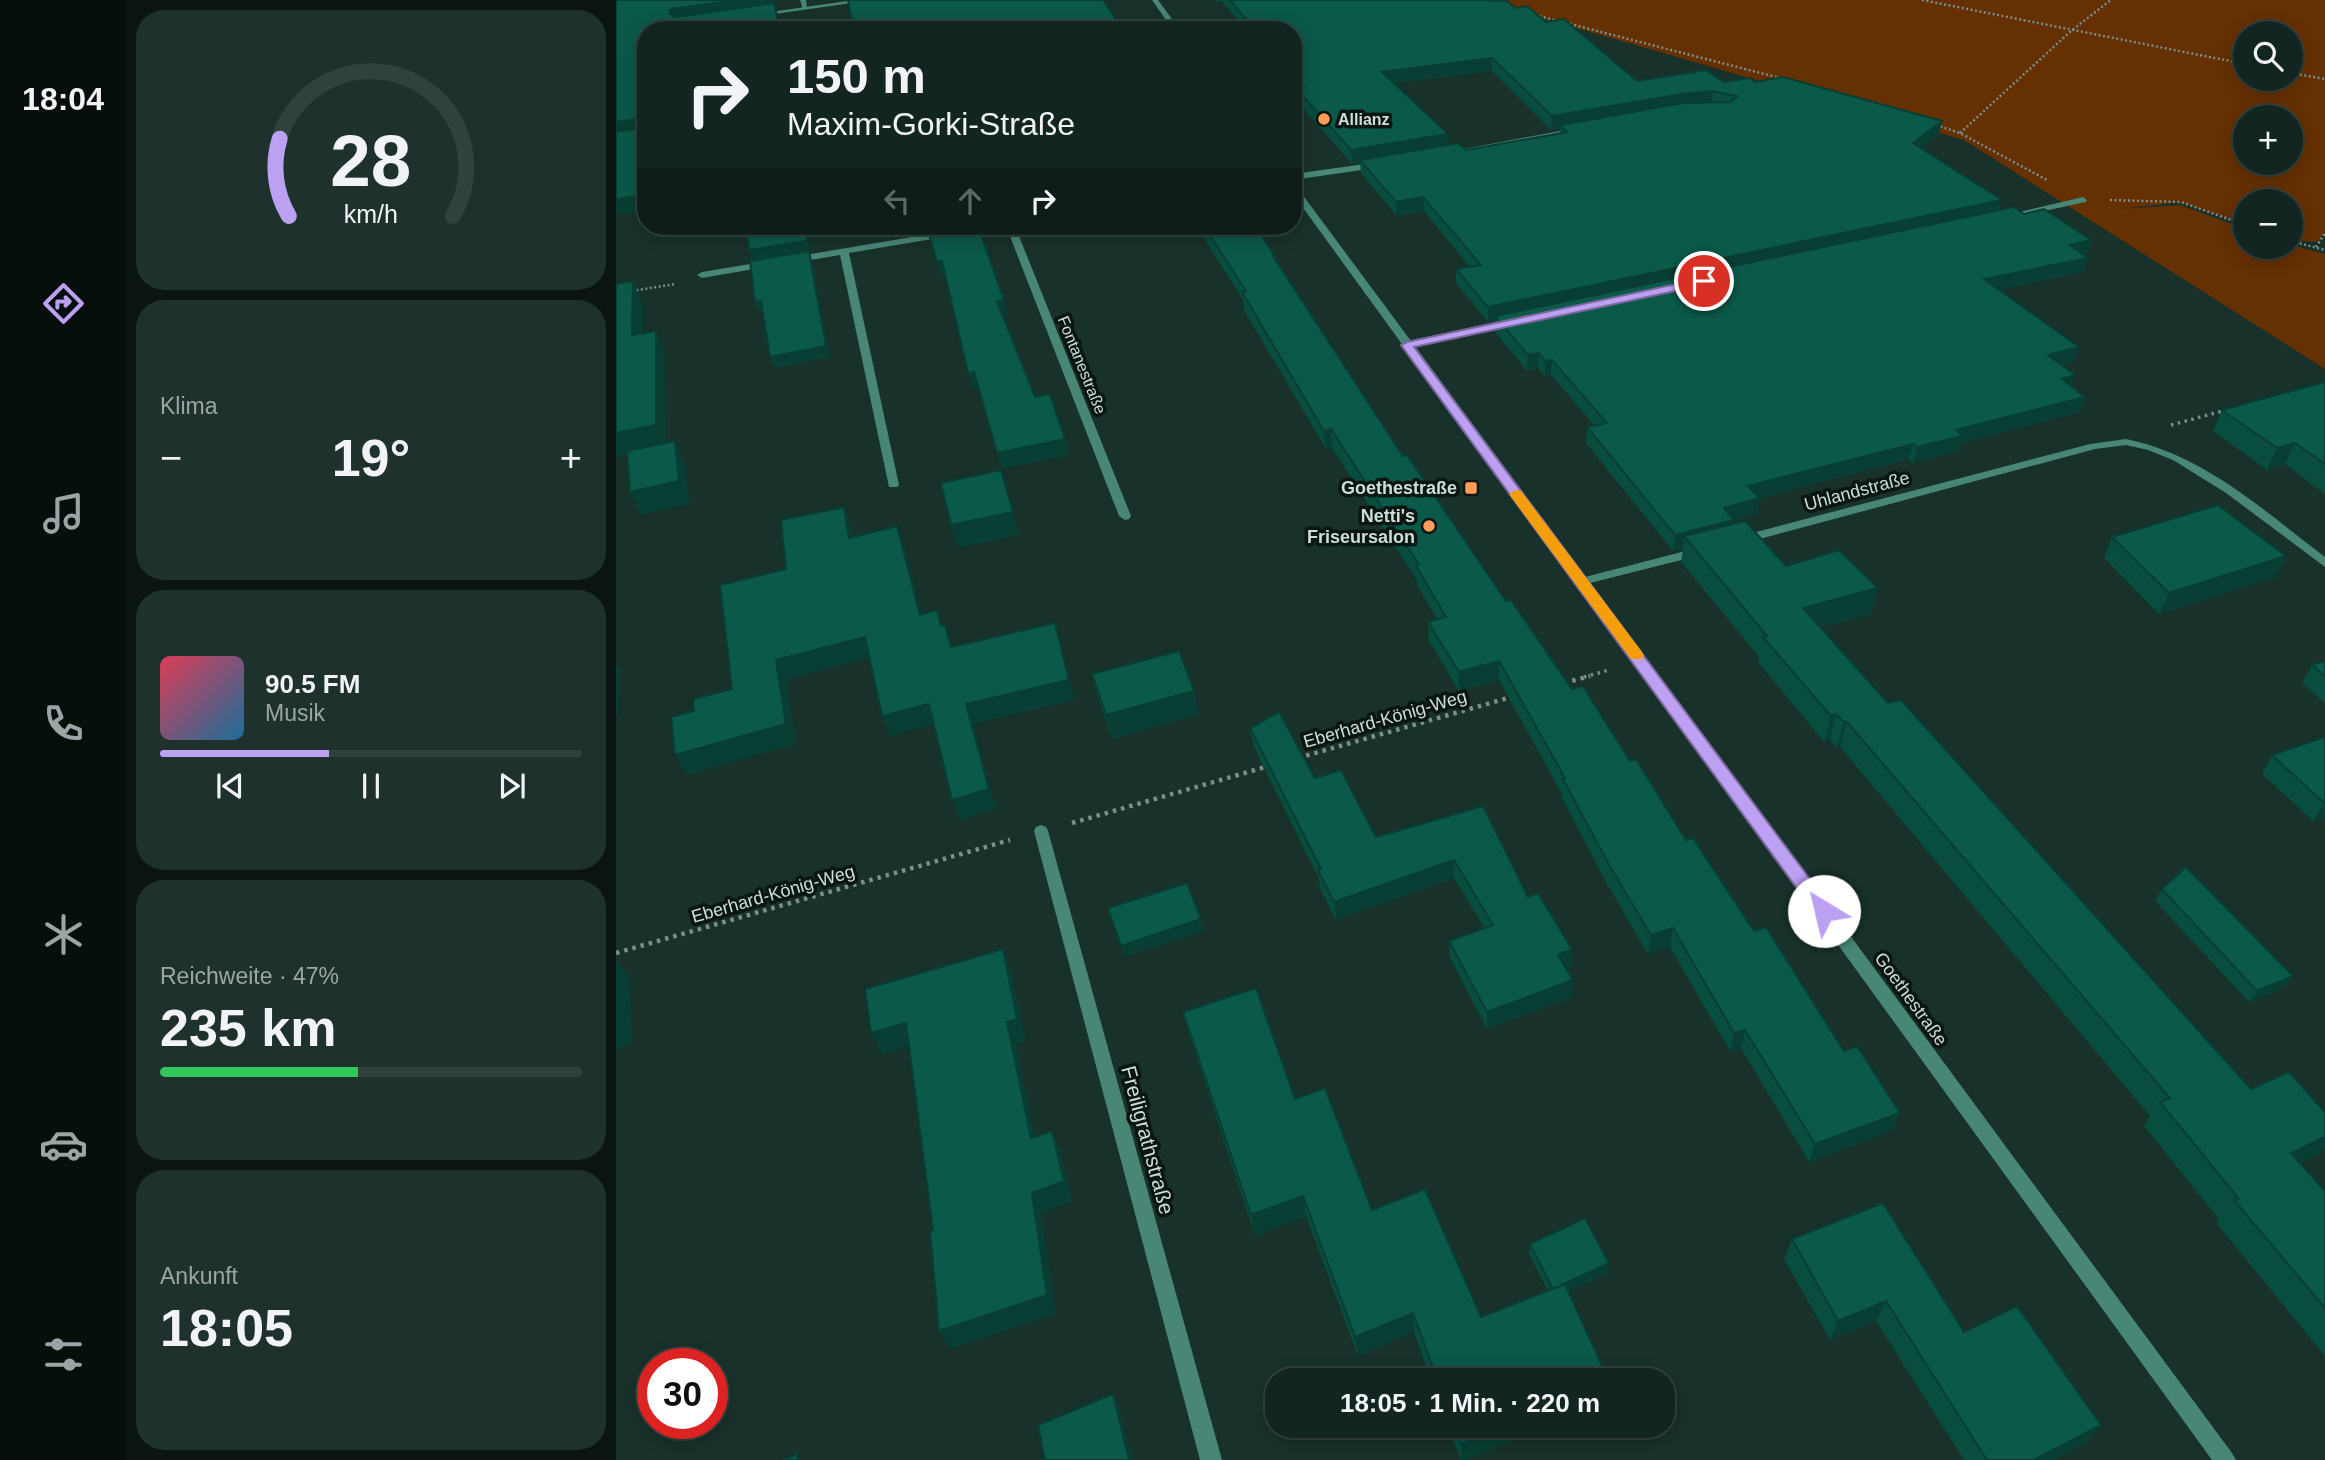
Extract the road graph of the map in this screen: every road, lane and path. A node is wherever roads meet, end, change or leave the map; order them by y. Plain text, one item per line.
1 (870, 0) edge
2 (1155, 0) edge
3 (1922, 0) edge
4 (2111, 0) edge
5 (804, 4) edge
6 (1527, 13) edge
7 (755, 15) edge
8 (1170, 21) edge
9 (2071, 32) junction
10 (2233, 62) edge
11 (2303, 75) edge
12 (2325, 79) edge
13 (1796, 82) edge
14 (1935, 125) edge
15 (1576, 130) edge
16 (1960, 132) junction
17 (1443, 153) edge
18 (1390, 163) edge
19 (1302, 176) edge
20 (1302, 200) edge
21 (2083, 200) junction
22 (1989, 220) edge
23 (2233, 221) edge
24 (2325, 233) edge
25 (939, 235) edge
26 (1014, 235) edge
27 (2303, 244) edge
28 (2315, 247) junction
29 (2325, 250) edge
30 (844, 251) junction
31 (702, 275) joint
32 (629, 292) edge
33 (1529, 319) edge
34 (1407, 345) junction
35 (2234, 408) edge
36 (2145, 445) junction
37 (893, 485) dead end
38 (1125, 516) dead end
39 (1722, 545) edge
40 (1709, 549) edge
41 (2325, 563) edge
42 (1580, 582) junction
43 (1640, 661) junction
44 (1561, 683) edge
45 (1521, 695) edge
46 (1296, 759) edge
47 (1282, 762) edge
48 (1137, 804) dead end
49 (1041, 831) dead end
50 (938, 861) dead end
51 (616, 953) edge
52 (1211, 1460) edge
53 (2225, 1460) edge

1 - 5 street
2 - 8 street
3 - 9 path
4 - 9 path
5 - 7 street
6 - 13 path
9 - 10 path
9 - 16 path
11 - 12 path
14 - 16 path
15 - 17 street
16 - 21 path
18 - 19 street
20 - 34 street, Goethestraße
21 - 22 street
21 - 23 path
24 - 28 path
25 - 30 street
26 - 38 street, Fontanestraße
27 - 28 path
28 - 29 path
30 - 31 street
30 - 37 street
31 - 32 path
33 - 34 street
34 - 42 street, Goethestraße
35 - 36 path
36 - 39 street, Uhlandstraße
36 - 41 street, Uhlandstraße
40 - 42 street
42 - 43 street, Goethestraße
43 - 44 path
43 - 53 street, Goethestraße
45 - 46 path, Eberhard-König-Weg
47 - 48 path
49 - 52 street, Freiligrathstraße
50 - 51 path, Eberhard-König-Weg

